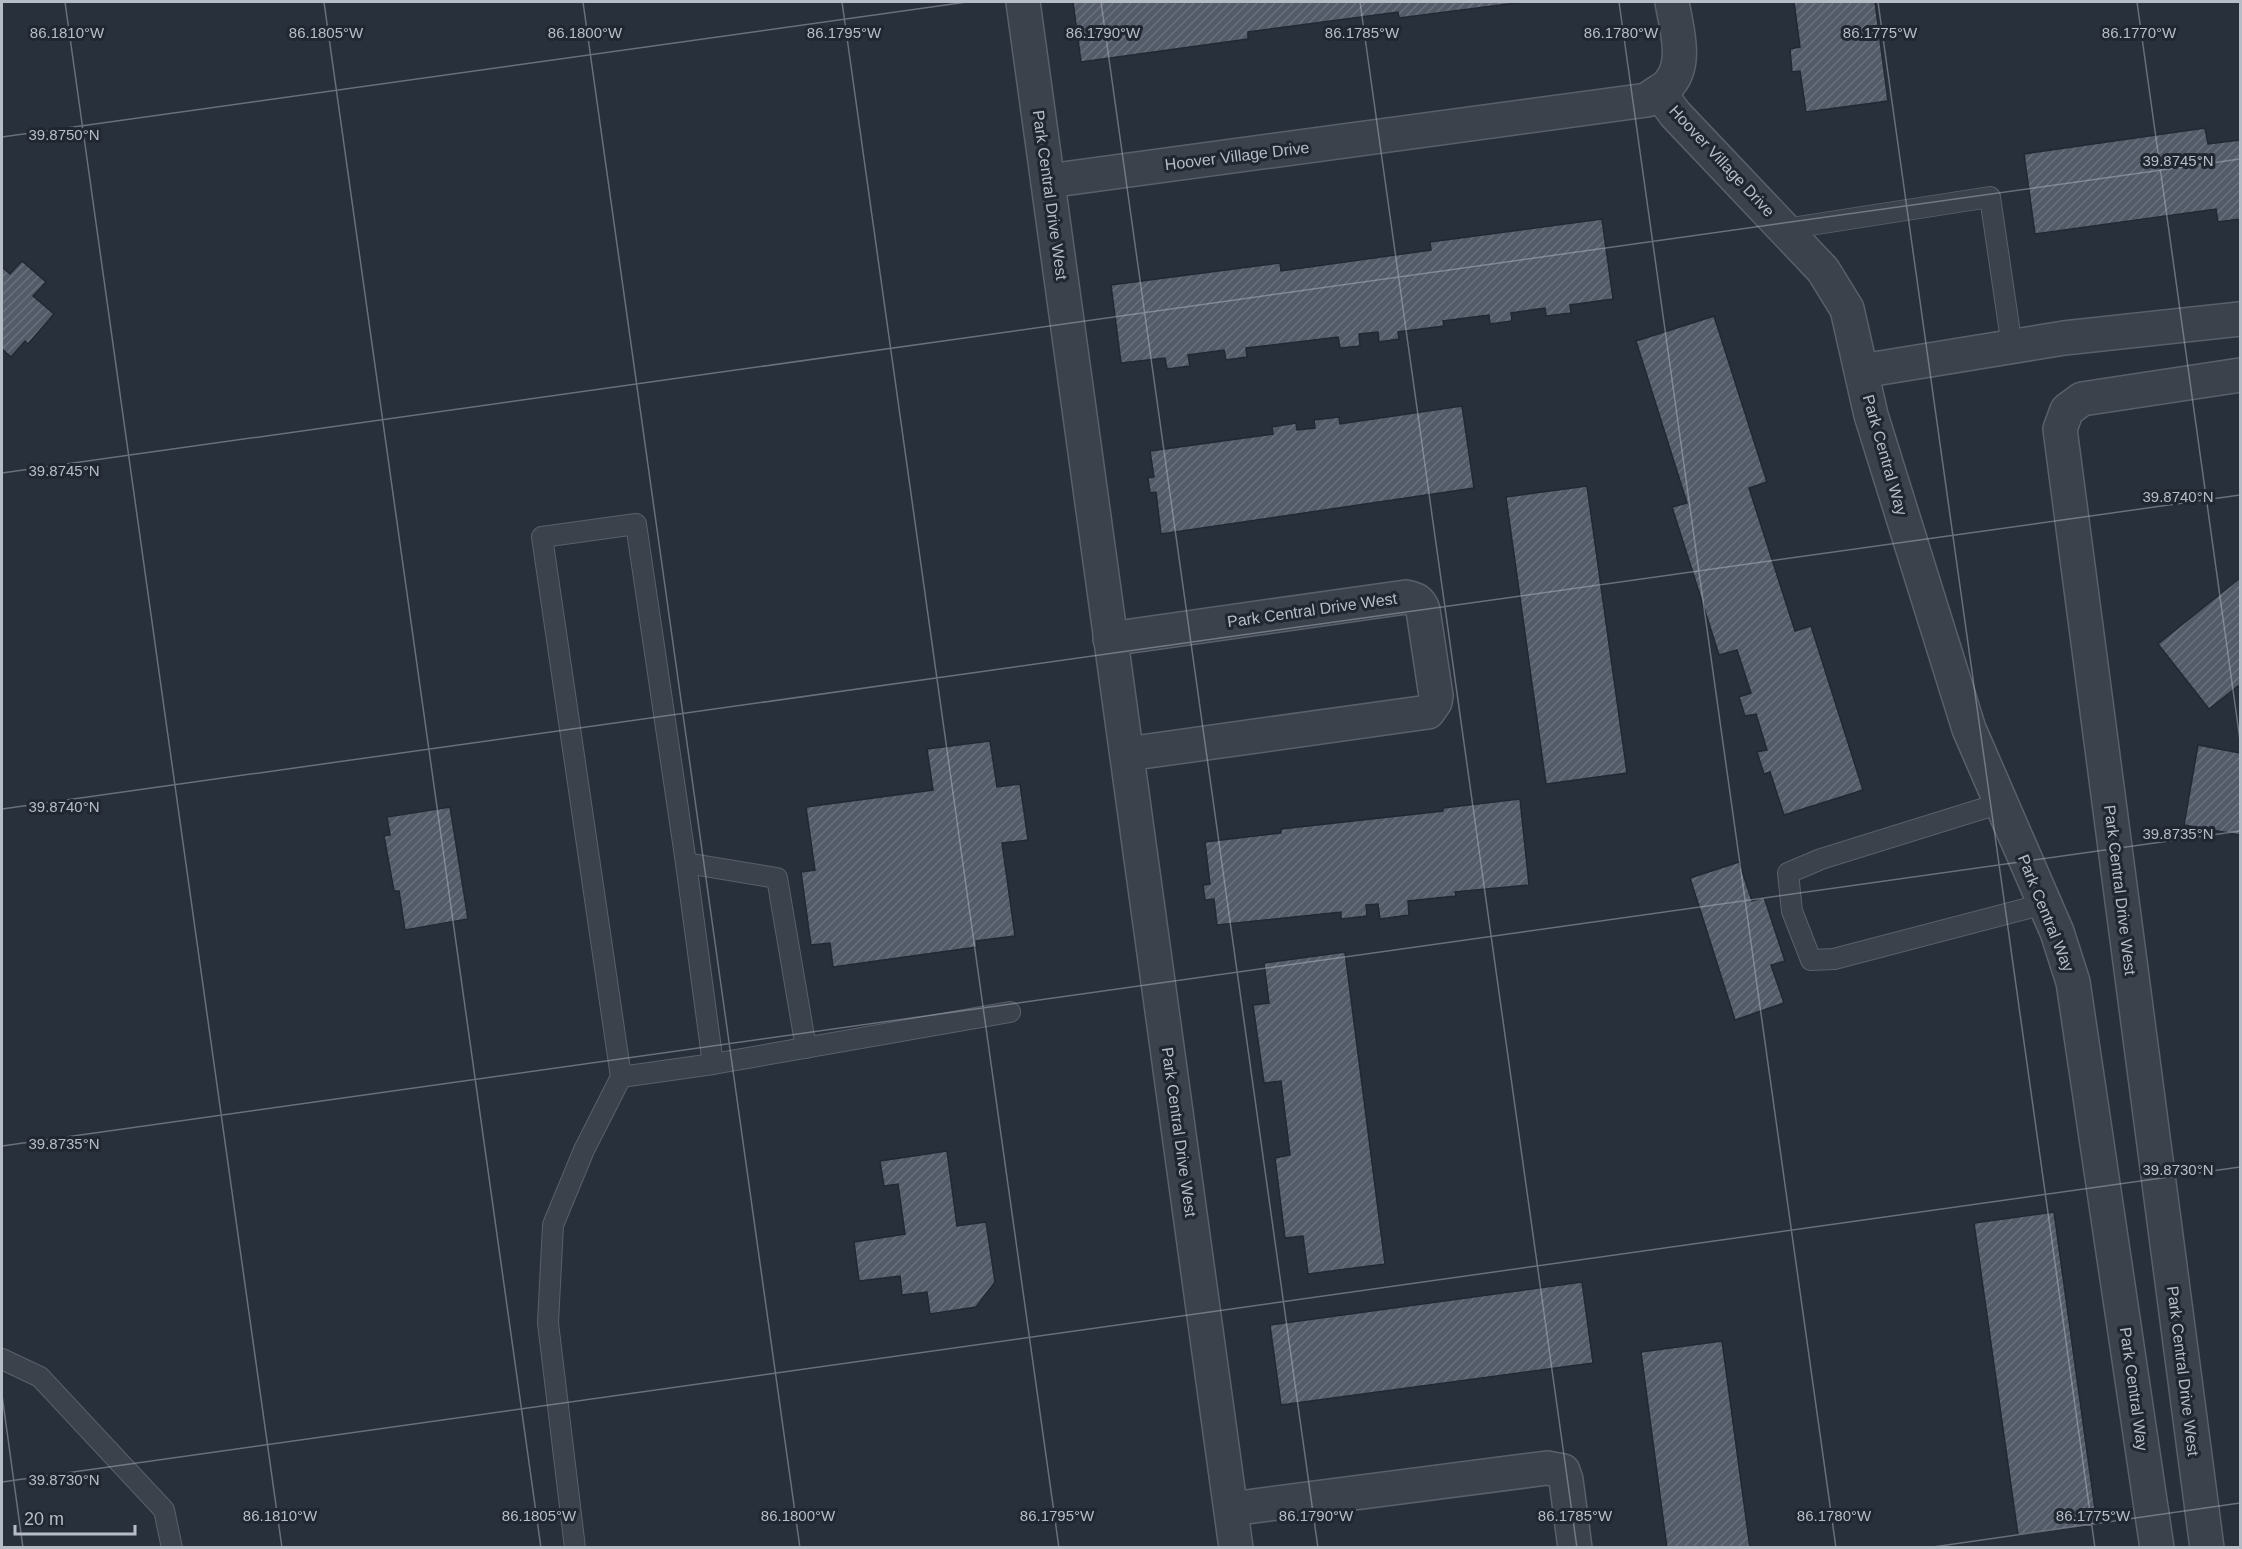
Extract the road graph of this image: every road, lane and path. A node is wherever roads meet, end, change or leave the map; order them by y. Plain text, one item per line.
1 (1023, 2) edge
2 (1672, 2) edge
3 (1659, 92) junction
4 (1048, 181) junction
5 (1785, 230) junction
6 (2241, 319) edge
7 (2012, 347) junction
8 (1862, 371) junction
9 (2241, 375) edge
10 (1110, 639) junction
11 (1127, 754) junction
12 (2001, 803) junction
13 (686, 862) junction
14 (2044, 904) junction
15 (1010, 1012) dead end
16 (806, 1048) junction
17 (713, 1064) junction
18 (621, 1077) junction
19 (2, 1359) edge
20 (1231, 1509) junction
21 (172, 1548) edge
22 (575, 1548) edge
23 (1236, 1548) edge
24 (1575, 1548) edge
25 (2157, 1548) edge
26 (2207, 1548) edge

1 - 4 street, Park Central Drive West
2 - 3 street
3 - 4 street, Hoover Village Drive
3 - 5 street, Hoover Village Drive
4 - 10 street, Park Central Drive West
5 - 7 lane
5 - 8 street, Hoover Village Drive
6 - 7 street
7 - 8 street
8 - 12 street, Park Central Way
9 - 26 street, Park Central Drive West
10 - 11 street, Park Central Drive West
10 - 11 street, Park Central Drive West
11 - 20 street, Park Central Drive West
12 - 14 street, Park Central Way
12 - 14 lane
13 - 16 lane
13 - 17 lane
13 - 18 lane
14 - 25 street, Park Central Way
15 - 16 lane
16 - 17 lane
17 - 18 lane
18 - 22 lane
19 - 21 lane
20 - 23 street, Park Central Drive West
20 - 24 street

